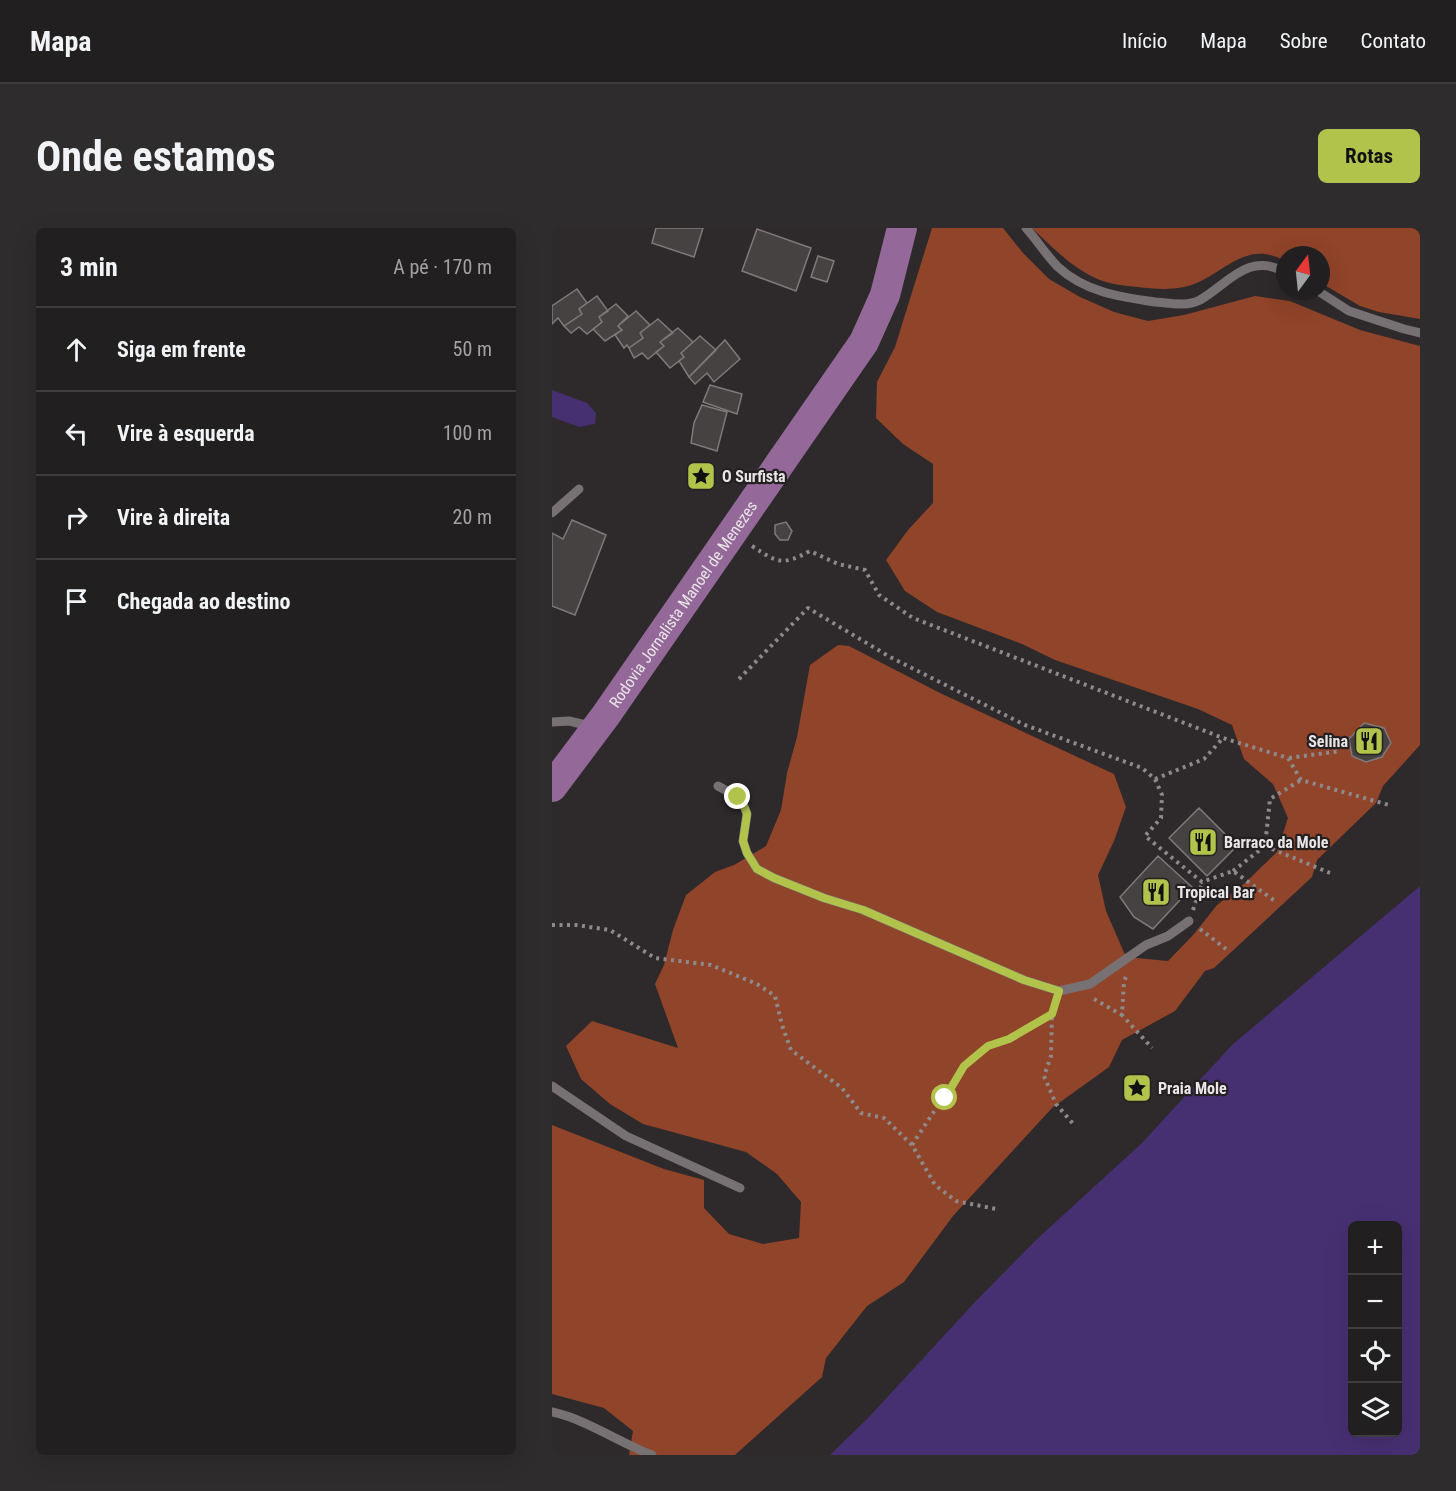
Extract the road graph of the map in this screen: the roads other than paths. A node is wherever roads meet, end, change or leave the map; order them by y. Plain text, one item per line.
1 (902, 228) edge
2 (1026, 228) edge
3 (1276, 268) edge
4 (1330, 299) edge
5 (1420, 333) edge
6 (579, 489) dead end
7 (552, 513) edge
8 (552, 722) edge
9 (595, 727) junction
10 (552, 786) edge
11 (718, 786) dead end
12 (1190, 921) dead end
13 (552, 1086) edge
14 (740, 1188) dead end
15 (552, 1412) edge
16 (652, 1455) edge

1 - 9 main road, Rodovia Jornalista Manoel de Menezes
2 - 3 lane
4 - 5 lane
6 - 7 lane
8 - 9 lane
9 - 10 main road, Rodovia Jornalista Manoel de Menezes
11 - 12 lane
13 - 14 lane
15 - 16 lane

